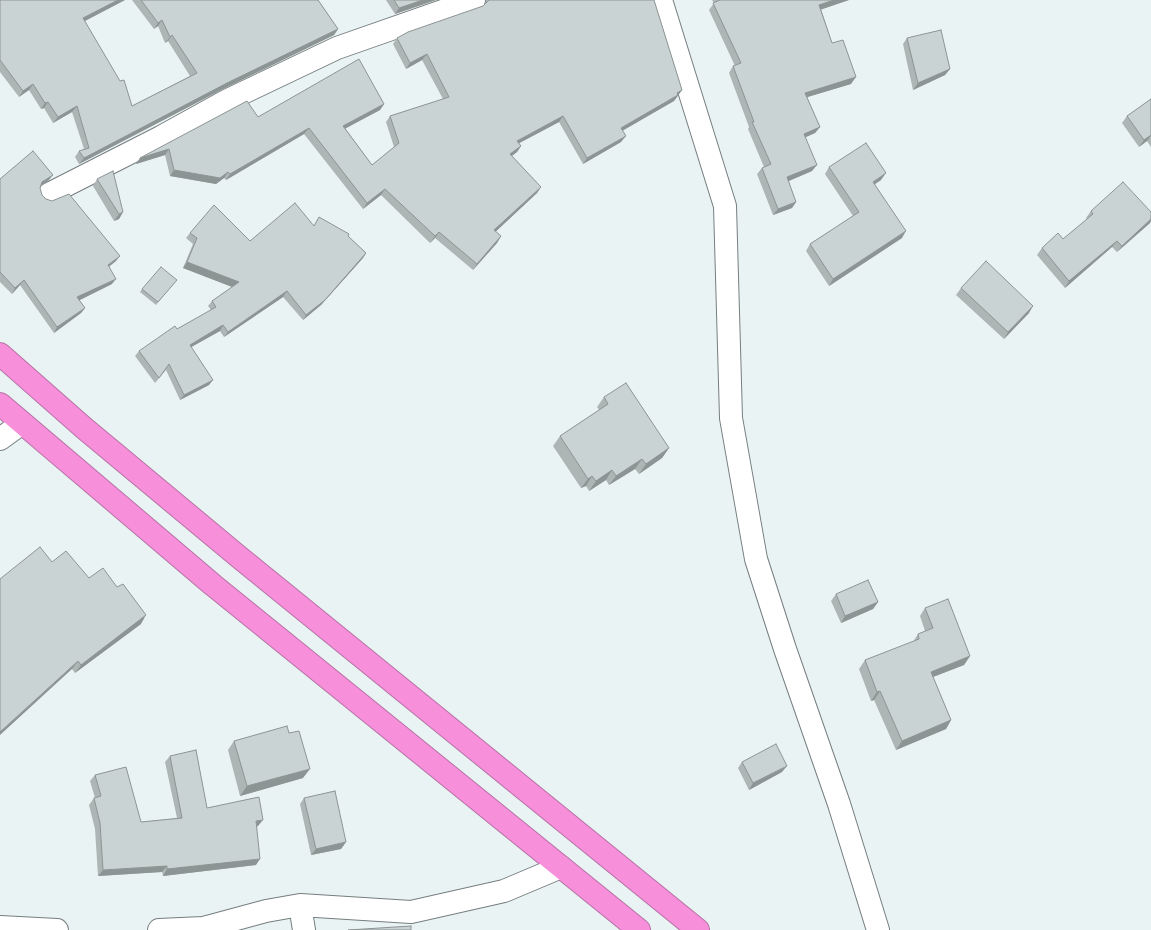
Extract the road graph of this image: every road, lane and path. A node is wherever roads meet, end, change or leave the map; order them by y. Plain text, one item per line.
1 (474, 0) edge
2 (661, 0) edge
3 (49, 194) dead end
4 (0, 354) edge
5 (0, 404) edge
6 (22, 423) junction
7 (0, 438) edge
8 (561, 867) junction
9 (300, 904) junction
10 (0, 927) edge
11 (57, 930) edge
12 (159, 930) edge
13 (304, 930) edge
14 (639, 930) edge
15 (698, 930) edge
16 (878, 930) edge

1 - 3 street
2 - 16 street
4 - 15 highway
5 - 6 highway
6 - 7 street
6 - 8 highway
8 - 9 street
8 - 14 highway
9 - 12 street
9 - 13 street
10 - 11 street

